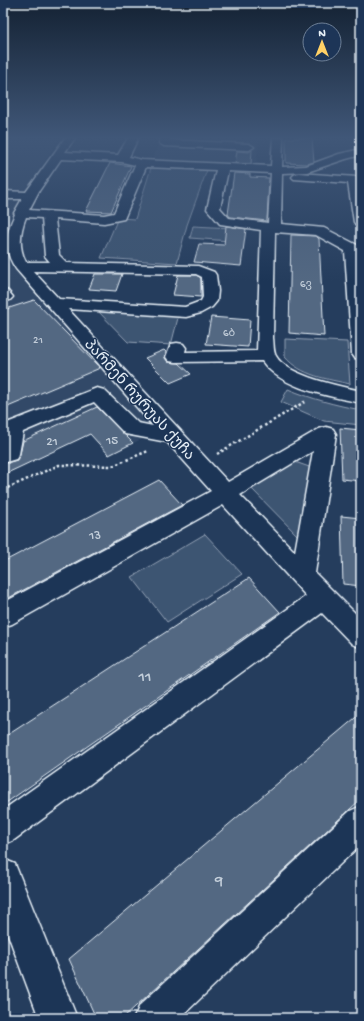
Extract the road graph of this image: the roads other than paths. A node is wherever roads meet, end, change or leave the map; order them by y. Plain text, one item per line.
1 (38, 186) edge
2 (132, 186) edge
3 (219, 186) edge
4 (276, 186) edge
5 (353, 186) edge
6 (3, 195) edge
7 (31, 196) junction
8 (20, 213) junction
9 (48, 215) junction
10 (271, 227) junction
11 (355, 227) edge
12 (324, 233) junction
13 (356, 250) edge
14 (21, 266) junction
15 (62, 266) junction
16 (53, 303) junction
17 (177, 348) dead end
18 (361, 354) edge
19 (266, 356) junction
20 (361, 397) edge
21 (175, 437) junction
22 (3, 456) edge
23 (225, 493) junction
24 (303, 576) junction
25 (324, 598) junction
26 (3, 616) edge
27 (361, 636) edge
28 (361, 822) edge
29 (3, 829) edge
30 (3, 876) edge
31 (58, 1018) edge
32 (153, 1018) edge

1 - 7 street, პარმენ რურუას ქუჩა
2 - 9 street
3 - 10 street
4 - 10 street
5 - 11 street
6 - 7 street
7 - 8 street, პარმენ რურუას ქუჩა
8 - 9 street
8 - 14 street, პარმენ რურუას ქუჩა
9 - 15 street
10 - 12 street
10 - 19 street
11 - 12 street
12 - 13 street
13 - 18 street
14 - 15 street
14 - 16 street, პარმენ რურუას ქუჩა
15 - 16 street
16 - 21 street, პარმენ რურუას ქუჩა
17 - 19 street
19 - 20 street
21 - 22 street
21 - 23 street, პარმენ რურუას ქუჩა
23 - 24 street, პარმენ რურუას ქუჩა
23 - 24 street
23 - 26 street
24 - 25 street, პარმენ რურუას ქუჩა
25 - 27 street, პარმენ რურუას ქუჩა
25 - 29 street
28 - 32 street
30 - 31 street

